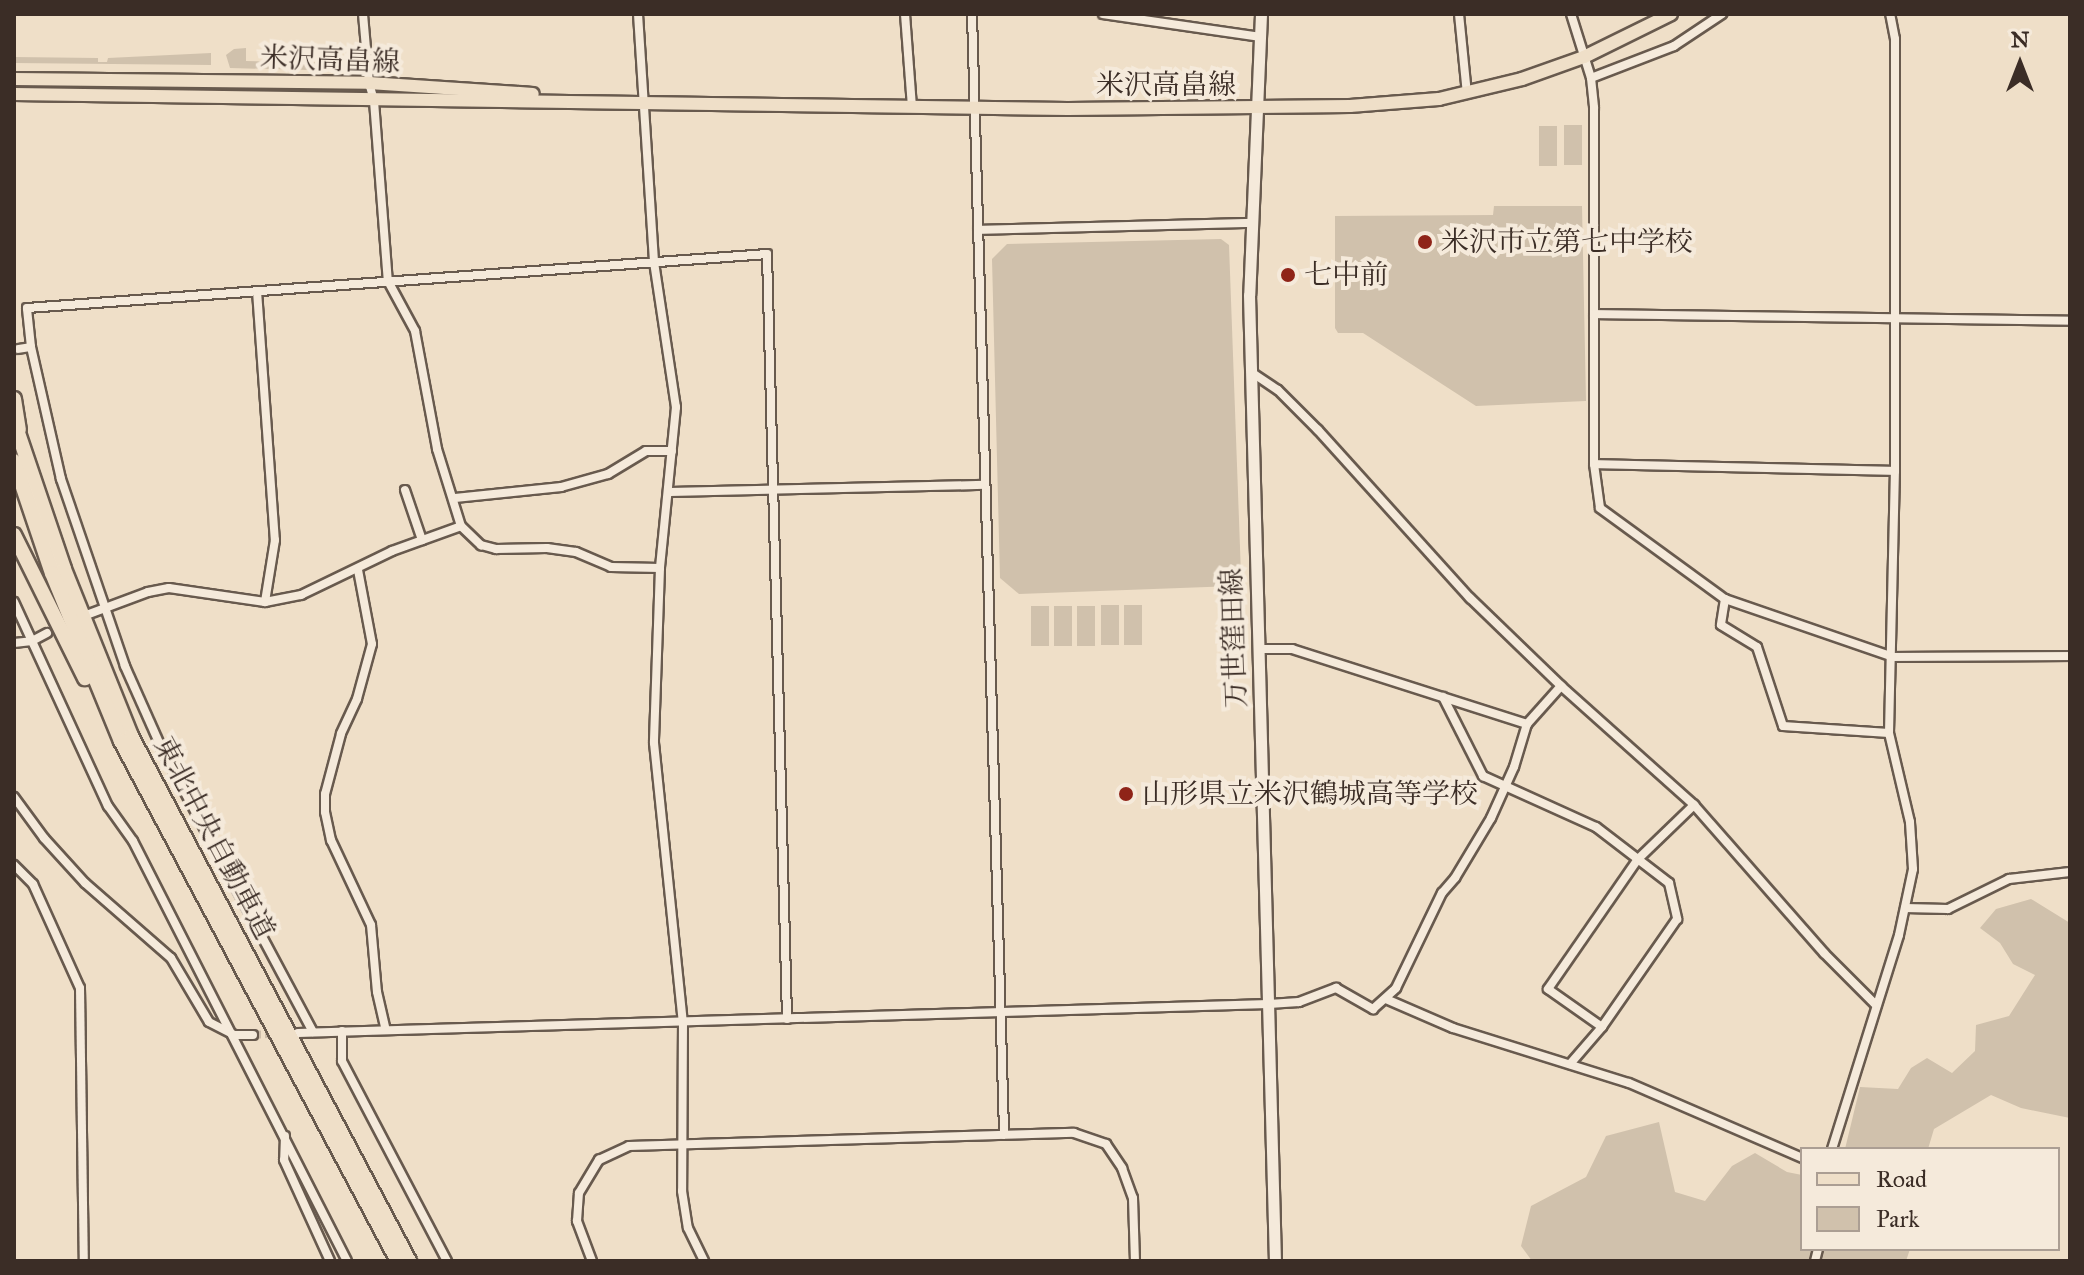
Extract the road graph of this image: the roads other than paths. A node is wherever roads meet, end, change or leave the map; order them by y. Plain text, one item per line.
1 (363, 14) edge
2 (638, 14) edge
3 (905, 14) edge
4 (972, 14) edge
5 (980, 14) edge
6 (1103, 14) edge
7 (1261, 14) edge
8 (1459, 14) edge
9 (1571, 14) edge
10 (1671, 14) edge
11 (1722, 14) edge
12 (1890, 14) edge
13 (1260, 37) junction
14 (1584, 57) junction
15 (1591, 78) junction
16 (14, 79) edge
17 (369, 83) junction
18 (14, 94) edge
19 (1467, 94) junction
20 (374, 101) junction
21 (644, 103) junction
22 (912, 107) junction
23 (975, 108) junction
24 (1257, 109) junction
25 (1251, 223) junction
26 (978, 230) junction
27 (654, 262) junction
28 (388, 281) junction
29 (257, 291) junction
30 (1594, 314) junction
31 (1894, 317) junction
32 (2070, 321) edge
33 (31, 347) junction
34 (18, 349) dead end
35 (1251, 372) junction
36 (14, 399) edge
37 (14, 421) edge
38 (22, 447) junction
39 (672, 451) junction
40 (14, 461) edge
41 (1594, 464) junction
42 (1895, 471) junction
43 (985, 485) junction
44 (405, 490) dead end
45 (773, 490) junction
46 (670, 492) junction
47 (455, 498) junction
48 (461, 526) junction
49 (14, 535) edge
50 (422, 540) junction
51 (660, 568) junction
52 (358, 570) junction
53 (1725, 599) junction
54 (14, 602) edge
55 (265, 602) junction
56 (105, 608) junction
57 (89, 614) dead end
58 (47, 633) dead end
59 (32, 641) junction
60 (14, 643) edge
61 (1258, 649) junction
62 (2070, 656) edge
63 (1893, 657) junction
64 (1561, 686) junction
65 (1443, 697) junction
66 (1527, 724) junction
67 (1889, 733) junction
68 (121, 741) junction
69 (1506, 784) junction
70 (14, 797) edge
71 (1694, 805) junction
72 (1638, 859) junction
73 (14, 865) edge
74 (2070, 872) edge
75 (1905, 908) junction
76 (1386, 999) junction
77 (1269, 1004) junction
78 (1876, 1005) junction
79 (1000, 1012) junction
80 (787, 1019) junction
81 (683, 1022) junction
82 (1602, 1027) junction
83 (386, 1030) junction
84 (342, 1031) junction
85 (313, 1032) junction
86 (298, 1033) dead end
87 (234, 1035) junction
88 (253, 1035) tunnel mouth
89 (1570, 1064) junction
90 (1004, 1135) junction
91 (285, 1136) junction
92 (680, 1143) junction
93 (1833, 1147) edge
94 (1800, 1157) edge
95 (84, 1261) edge
96 (330, 1261) edge
97 (347, 1261) edge
98 (398, 1261) edge
99 (409, 1261) edge
100 (447, 1261) edge
101 (592, 1261) edge
102 (704, 1261) edge
103 (1135, 1261) edge
104 (1275, 1261) edge

1 - 17 street
2 - 21 street
3 - 22 street
4 - 5 street
4 - 23 street
6 - 13 street
7 - 13 main road, 万世窪田線
8 - 19 street
9 - 14 street
10 - 14 main road, 米沢高畠線
11 - 15 street
12 - 31 street
13 - 24 main road, 万世窪田線
14 - 15 street
14 - 19 main road, 米沢高畠線
15 - 30 street
16 - 17 main road, 米沢高畠線
17 - 20 street
17 - 21 main road, 米沢高畠線
18 - 20 main road, 米沢高畠線
19 - 24 main road, 米沢高畠線
20 - 21 main road, 米沢高畠線
20 - 28 street
21 - 22 main road, 米沢高畠線
21 - 27 street
22 - 23 main road, 米沢高畠線
23 - 24 main road, 米沢高畠線
23 - 26 street
24 - 25 main road, 万世窪田線
25 - 26 street
25 - 35 main road, 万世窪田線
26 - 43 street
27 - 28 street
27 - 39 street
27 - 45 street
28 - 29 street
28 - 47 street
29 - 33 street
29 - 55 street
30 - 31 street
30 - 41 street
31 - 32 street
31 - 42 street
33 - 34 street
33 - 56 street
35 - 61 main road, 万世窪田線
35 - 64 street
36 - 38 highway
37 - 38 highway, 東北中央自動車道
38 - 99 highway, 東北中央自動車道
39 - 46 street
39 - 47 street
40 - 68 highway, 東北中央自動車道
41 - 42 street
41 - 53 street
42 - 63 street
43 - 45 street
43 - 79 street
44 - 50 street
45 - 46 street
45 - 80 street
46 - 51 street
47 - 48 street
48 - 50 street
48 - 51 street
49 - 68 highway
50 - 52 street
51 - 81 street
52 - 55 street
52 - 83 street
53 - 63 street
53 - 67 street
54 - 59 street
55 - 56 street
56 - 57 street
56 - 85 street
58 - 59 street
59 - 60 street
59 - 87 street
61 - 65 street
61 - 77 main road, 万世窪田線
62 - 63 street
63 - 67 street
64 - 66 street
64 - 71 street
65 - 66 street
65 - 69 street
66 - 69 street
67 - 75 street
68 - 98 highway, 東北中央自動車道
69 - 72 street
69 - 76 street
70 - 87 street
71 - 72 street
71 - 78 street
72 - 82 street
72 - 82 street
73 - 95 street
74 - 75 street
75 - 78 street
76 - 77 street
76 - 89 street
77 - 79 street
77 - 104 main road, 万世窪田線
78 - 93 street
79 - 80 street
79 - 90 street
80 - 81 street
81 - 83 street
81 - 92 street
82 - 89 street
83 - 84 street
84 - 85 street
84 - 100 street
85 - 86 street
87 - 88 street
87 - 91 street
89 - 94 street
90 - 92 street
90 - 103 street
91 - 96 street
91 - 97 street
92 - 101 street
92 - 102 street

